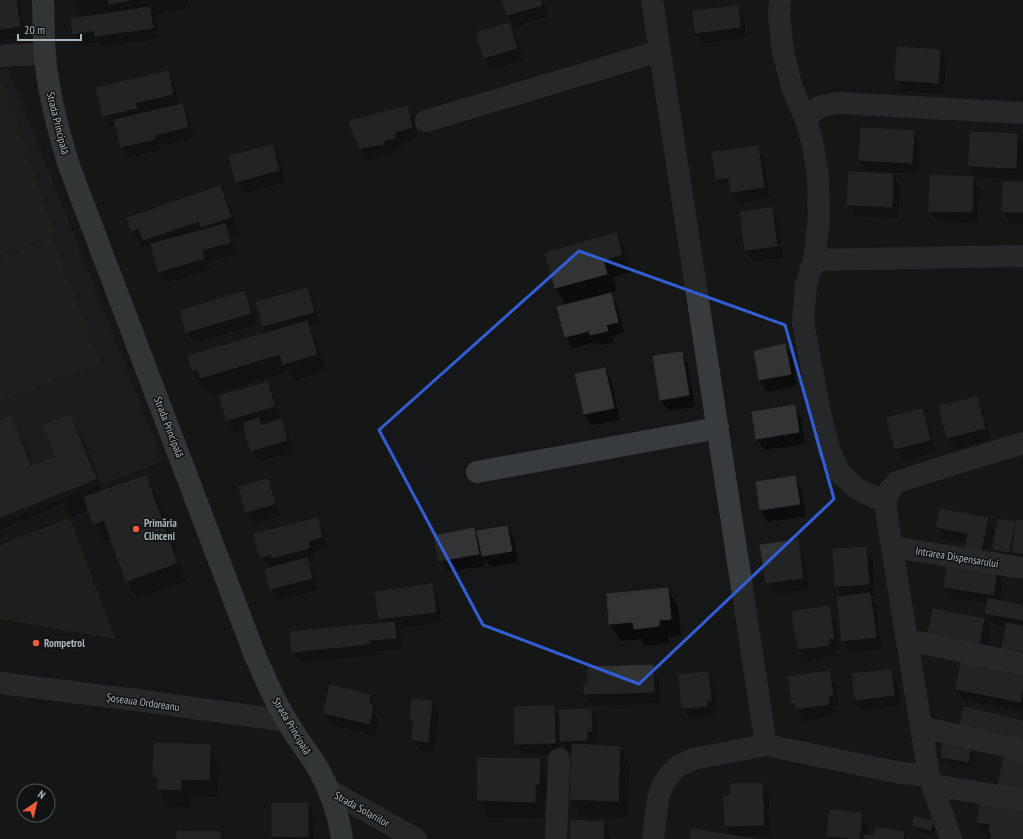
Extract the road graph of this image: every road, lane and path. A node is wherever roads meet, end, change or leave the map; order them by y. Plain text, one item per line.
1 (43, 0) edge
2 (652, 0) edge
3 (780, 0) edge
4 (660, 51) junction
5 (45, 54) junction
6 (0, 56) edge
7 (1023, 113) edge
8 (805, 117) junction
9 (426, 121) dead end
10 (1023, 256) edge
11 (814, 260) junction
12 (718, 428) junction
13 (1023, 443) edge
14 (477, 472) dead end
15 (885, 502) junction
16 (892, 547) junction
17 (1023, 568) edge
18 (907, 640) junction
19 (1023, 664) edge
20 (0, 683) edge
21 (286, 721) junction
22 (922, 727) junction
23 (766, 745) junction
24 (1023, 750) edge
25 (559, 759) dead end
26 (931, 781) junction
27 (328, 790) junction
28 (1023, 800) edge
29 (342, 839) edge
30 (416, 839) edge
31 (556, 839) edge
32 (653, 839) edge
33 (950, 839) edge

1 - 5 main road, Strada Principală
2 - 4 street
3 - 8 street
4 - 9 street
4 - 12 street
5 - 6 street
5 - 21 main road, Strada Principală
7 - 8 street
8 - 11 street
10 - 11 street
11 - 15 street
12 - 14 street
12 - 23 street
13 - 15 street
15 - 16 street
16 - 17 street, Intrarea Dispensarului
16 - 18 street
18 - 19 street
18 - 22 street
20 - 21 street, Șoseaua Ordoreanu
21 - 27 main road, Strada Principală
22 - 24 street
22 - 26 street
23 - 26 street
23 - 32 street
25 - 31 street
26 - 28 street
26 - 33 street
27 - 29 main road, Strada Principală
27 - 30 street, Strada Solariilor

